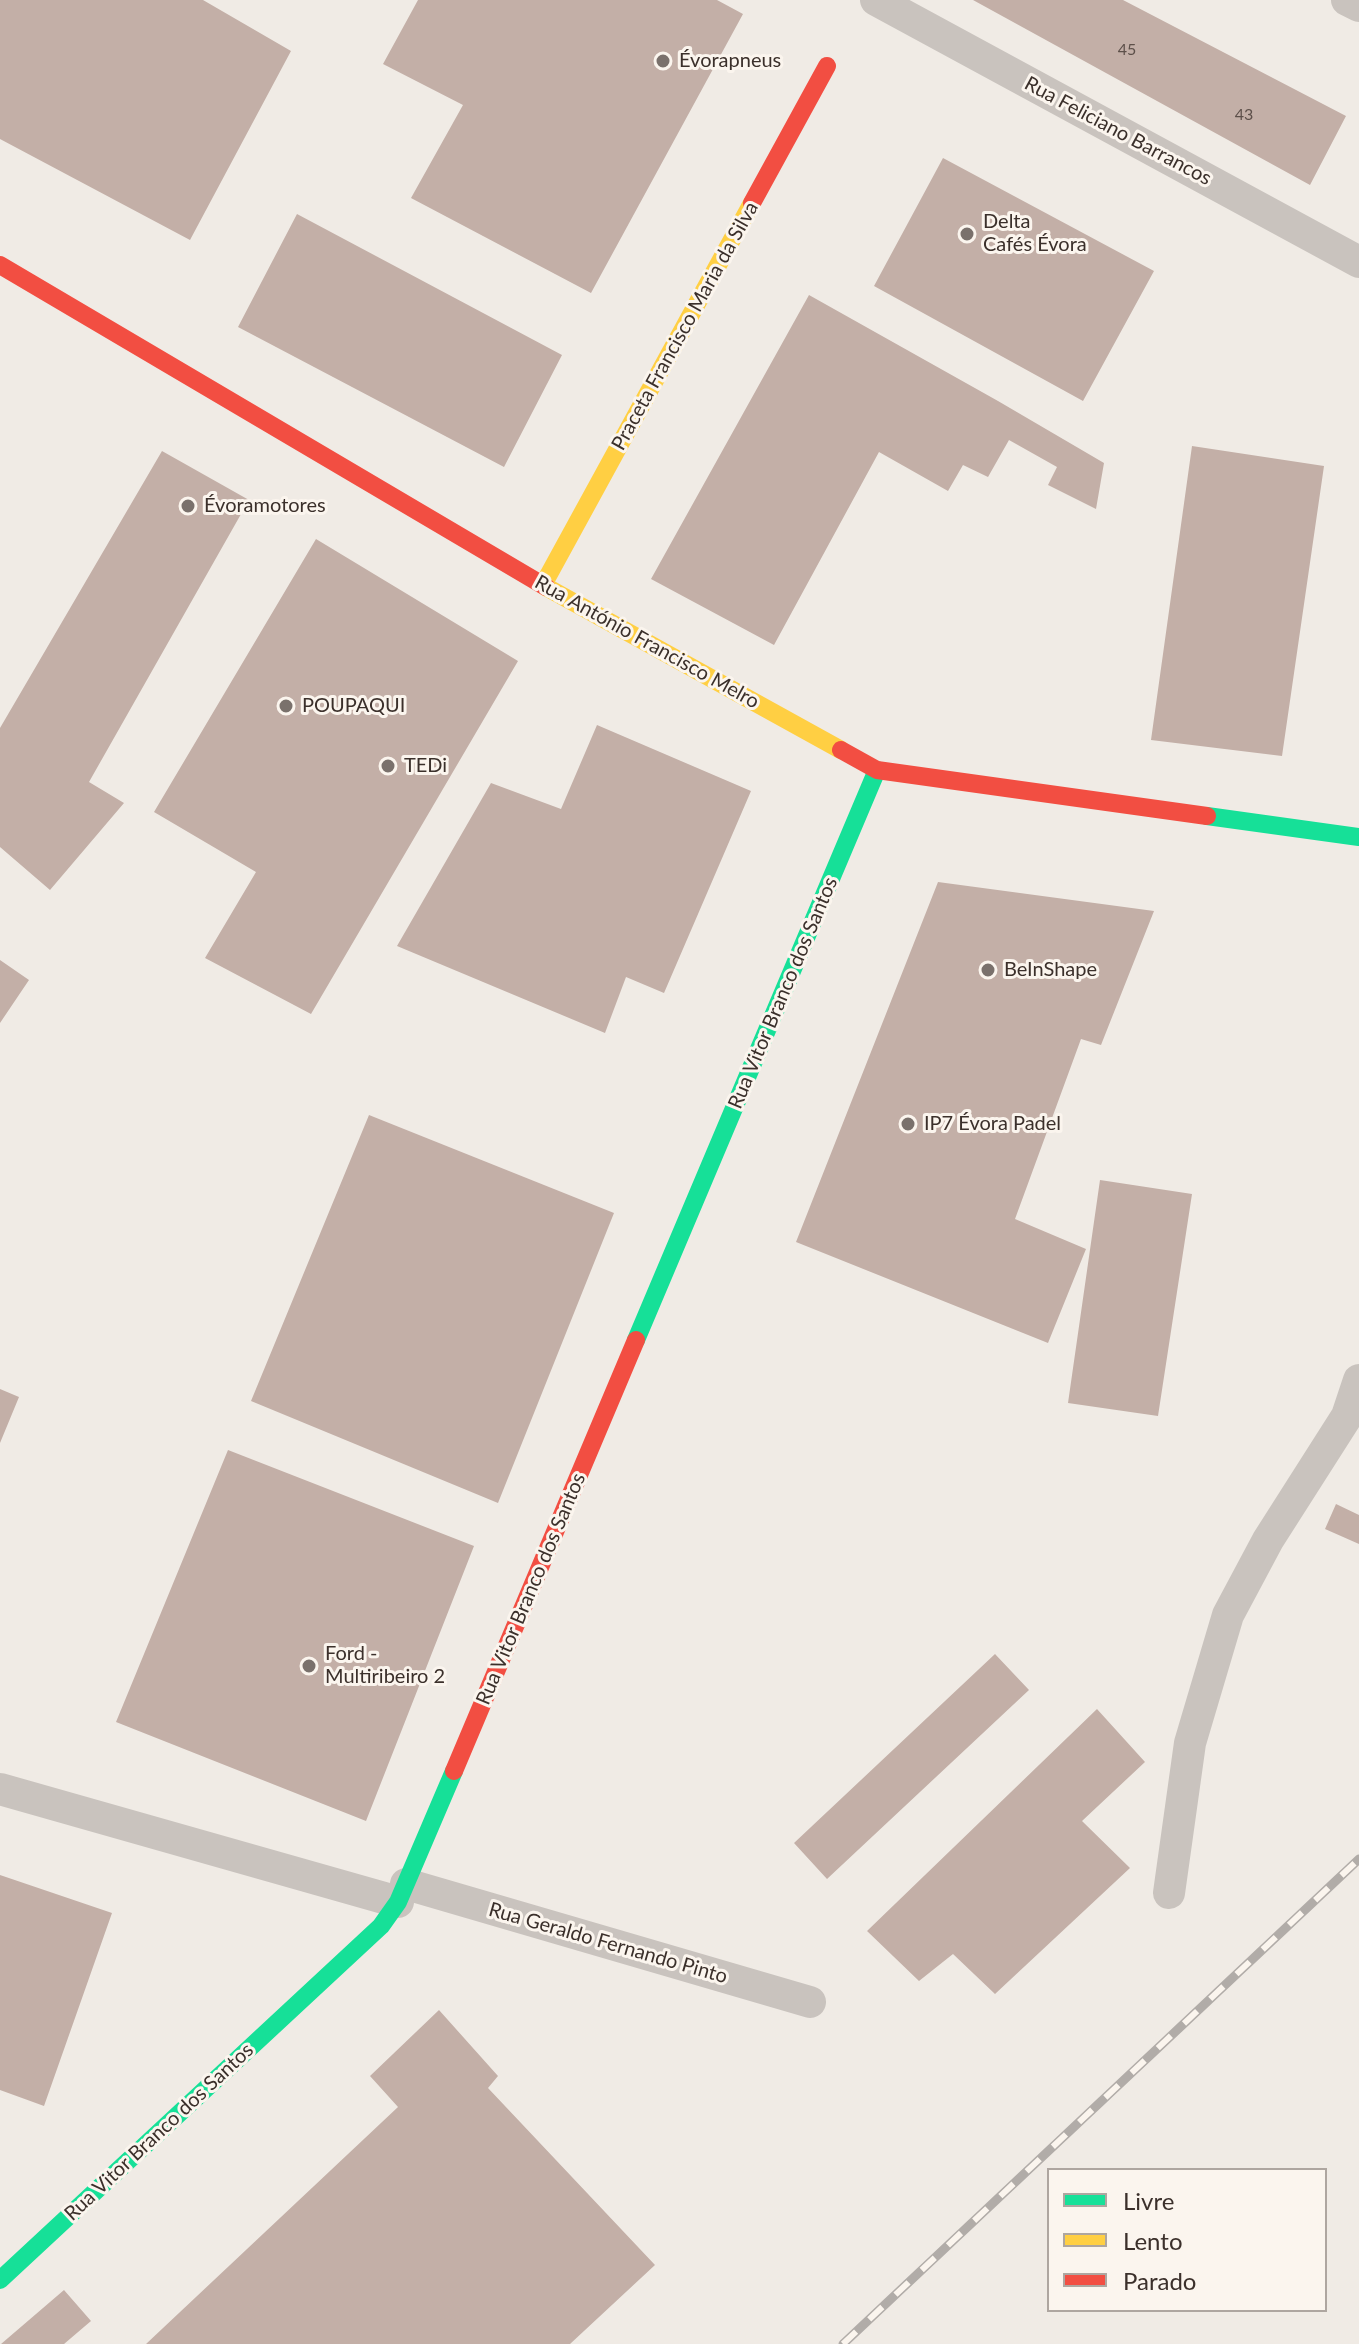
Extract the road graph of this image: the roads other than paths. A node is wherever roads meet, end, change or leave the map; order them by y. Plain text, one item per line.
1 (876, 0) edge
2 (1347, 0) edge
3 (1359, 6) edge
4 (827, 66) dead end
5 (1359, 262) edge
6 (0, 265) edge
7 (543, 585) junction
8 (877, 770) junction
9 (1359, 837) edge
10 (1359, 1380) edge
11 (0, 1789) edge
12 (402, 1893) junction
13 (1169, 1893) dead end
14 (810, 2002) dead end
15 (0, 2280) edge

1 - 5 street, Rua Feliciano Barrancos
2 - 3 street
4 - 7 street, Praceta Francisco Maria da Silva
6 - 7 street, Rua António Francisco Melro
7 - 8 street, Rua António Francisco Melro
8 - 9 street, Rua António Francisco Melro
8 - 12 street, Rua Vitor Branco dos Santos
10 - 13 street
11 - 12 street, Rua Geraldo Fernando Pinto
12 - 14 street, Rua Geraldo Fernando Pinto
12 - 15 street, Rua Vitor Branco dos Santos

